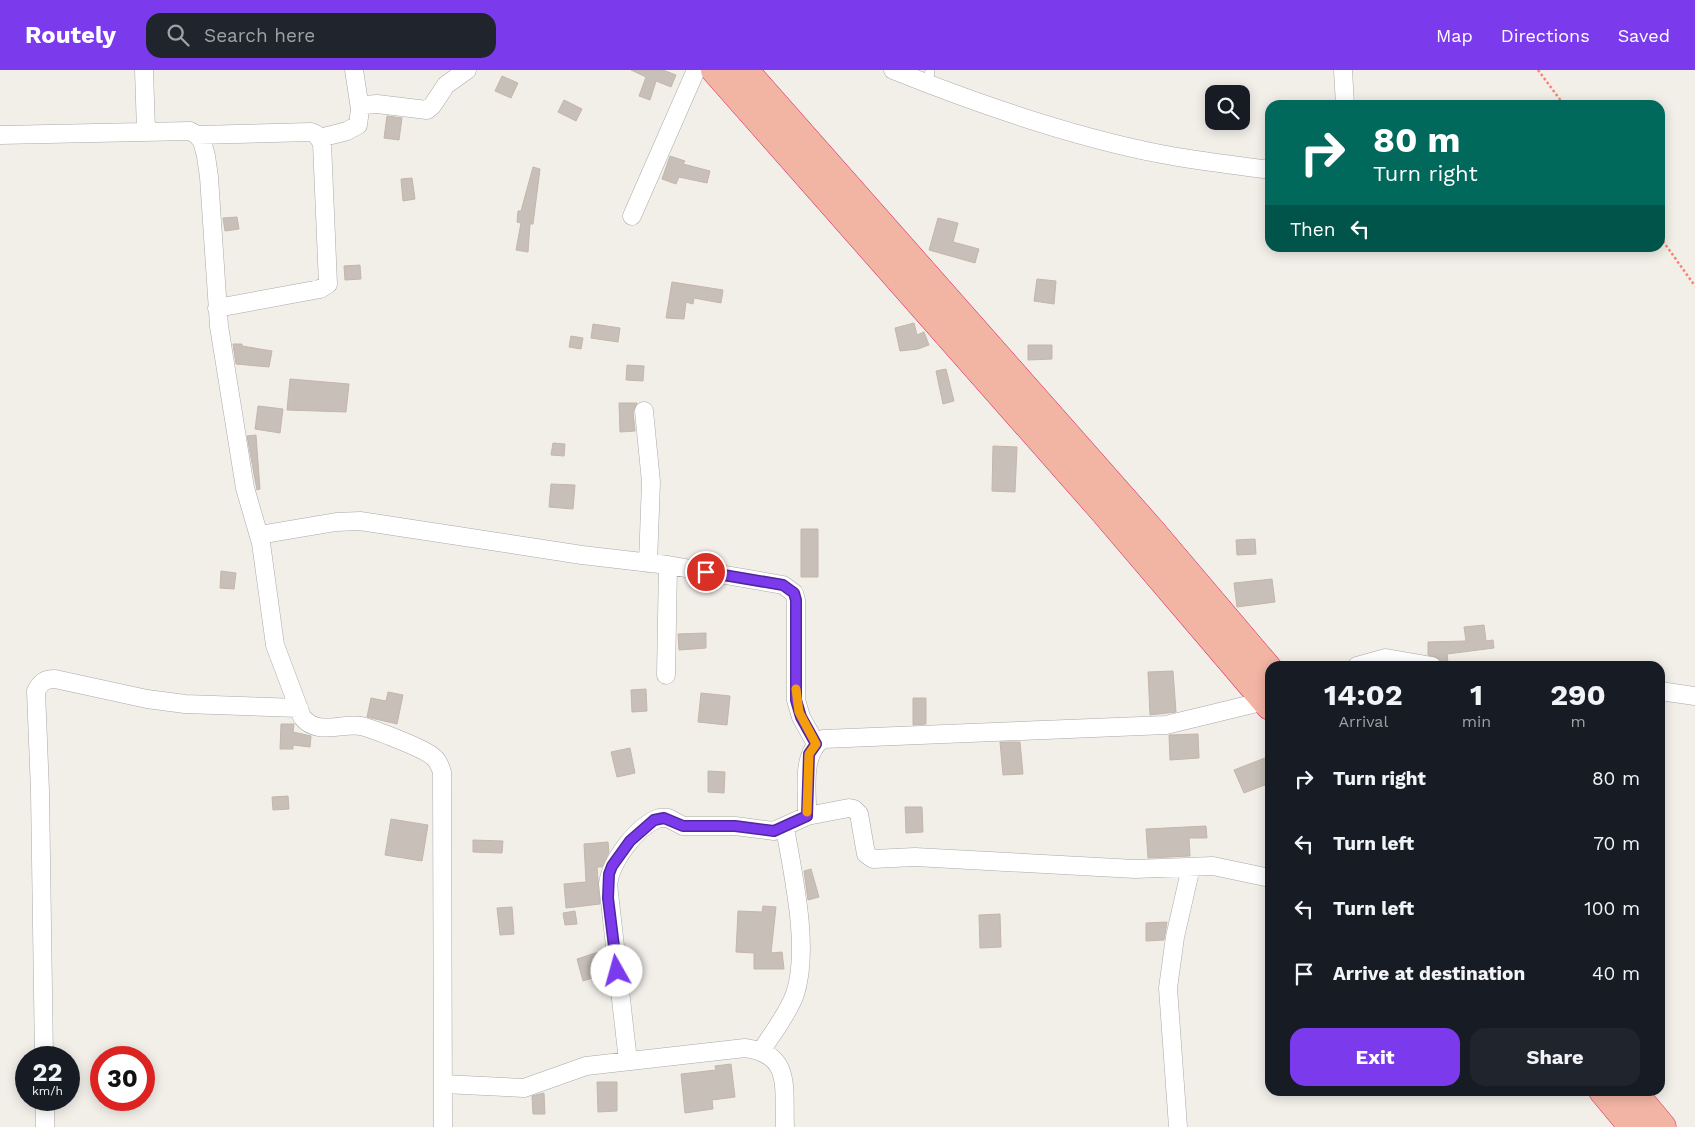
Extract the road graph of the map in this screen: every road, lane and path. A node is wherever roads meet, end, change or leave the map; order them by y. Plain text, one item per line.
1 (144, 70) edge
2 (354, 70) edge
3 (467, 70) edge
4 (696, 70) edge
5 (716, 70) edge
6 (744, 70) edge
7 (894, 70) edge
8 (1343, 70) edge
9 (1538, 70) edge
10 (929, 77) edge
11 (1345, 100) edge
12 (1560, 100) edge
13 (360, 109) junction
14 (146, 132) junction
15 (0, 135) edge
16 (197, 135) junction
17 (320, 138) junction
18 (1265, 169) edge
19 (632, 216) dead end
20 (1665, 244) edge
21 (1695, 286) edge
22 (217, 308) junction
23 (644, 411) dead end
24 (259, 534) junction
25 (648, 563) junction
26 (668, 565) junction
27 (1375, 661) edge
28 (1403, 661) edge
29 (1265, 665) edge
30 (666, 675) dead end
31 (1665, 692) edge
32 (1695, 696) edge
33 (1265, 700) edge
34 (1265, 705) edge
35 (299, 708) junction
36 (816, 744) junction
37 (807, 816) junction
38 (785, 828) junction
39 (1191, 867) junction
40 (1265, 877) edge
41 (44, 1046) edge
42 (762, 1050) junction
43 (628, 1061) junction
44 (442, 1084) junction
45 (1607, 1096) edge
46 (1636, 1096) edge
47 (45, 1111) edge
48 (45, 1127) edge
49 (443, 1127) edge
50 (785, 1127) edge
51 (1178, 1127) edge
52 (1633, 1127) edge
53 (1662, 1127) edge

1 - 14 street
2 - 13 street
3 - 13 street
4 - 19 street
5 - 33 highway
6 - 29 highway
7 - 10 street
8 - 11 street
9 - 12 path
10 - 18 street
13 - 17 street
14 - 15 street
14 - 16 street
16 - 17 street
16 - 22 street
17 - 22 street
20 - 21 path
22 - 24 street
23 - 25 street
24 - 25 street
24 - 35 street
25 - 26 street
26 - 30 street
26 - 36 street
27 - 28 street
31 - 32 street
34 - 36 street
35 - 41 street
35 - 44 street
36 - 37 street
37 - 38 street
37 - 39 street
38 - 42 street
38 - 43 street
39 - 40 street
39 - 51 street
42 - 43 street
42 - 50 street
43 - 44 street
44 - 49 street
45 - 52 highway
46 - 53 highway
47 - 48 street

